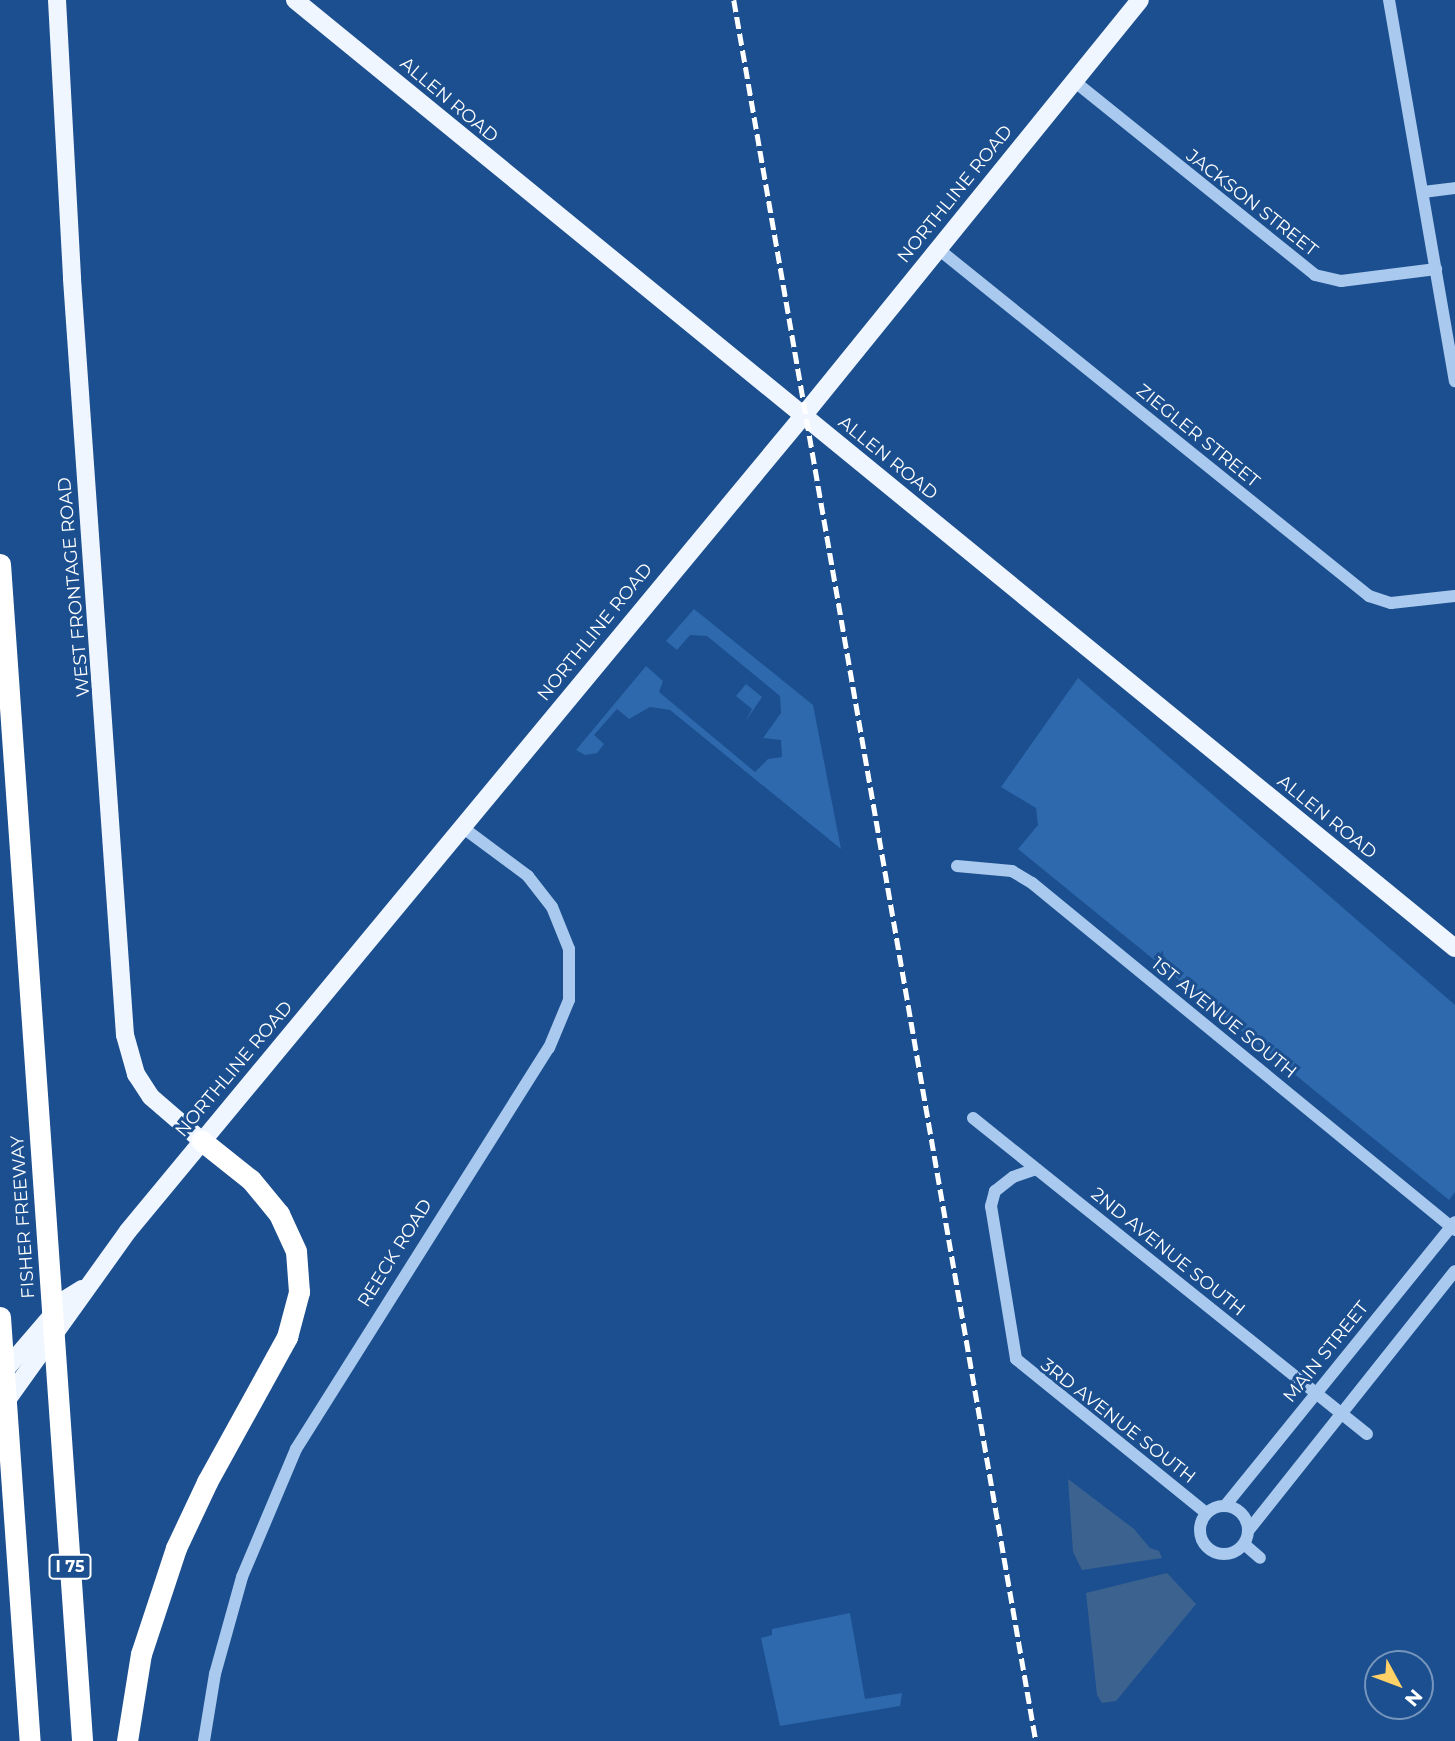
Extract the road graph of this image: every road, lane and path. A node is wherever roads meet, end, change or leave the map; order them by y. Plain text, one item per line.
1 (57, 0) edge
2 (295, 0) edge
3 (1140, 0) edge
4 (1389, 0) edge
5 (1074, 81) junction
6 (1455, 188) edge
7 (1423, 192) junction
8 (937, 248) junction
9 (1436, 269) junction
10 (1455, 381) edge
11 (803, 416) junction
12 (0, 564) edge
13 (1455, 596) edge
14 (462, 827) junction
15 (957, 866) dead end
16 (1455, 948) edge
17 (973, 1118) dead end
18 (202, 1141) junction
19 (1036, 1169) junction
20 (1454, 1226) edge
21 (1455, 1270) edge
22 (82, 1289) junction
23 (0, 1318) edge
24 (0, 1376) edge
25 (1315, 1393) junction
26 (0, 1409) edge
27 (1341, 1413) junction
28 (1367, 1434) dead end
29 (1225, 1506) junction
30 (1206, 1513) junction
31 (1246, 1538) junction
32 (1261, 1558) dead end
33 (30, 1741) edge
34 (82, 1741) edge
35 (127, 1741) edge
36 (204, 1741) edge

1 - 18 main road, WEST FRONTAGE ROAD
2 - 11 main road, ALLEN ROAD
3 - 5 main road, NORTHLINE ROAD
4 - 7 street
5 - 8 main road, NORTHLINE ROAD
5 - 9 street, JACKSON STREET
6 - 7 street
7 - 9 street
8 - 11 main road, NORTHLINE ROAD
8 - 13 street, ZIEGLER STREET
9 - 10 street
11 - 14 main road, NORTHLINE ROAD
11 - 16 main road, ALLEN ROAD
12 - 34 highway, FISHER FREEWAY / I 75
14 - 18 main road, NORTHLINE ROAD
14 - 36 street, REECK ROAD
15 - 20 street, 1ST AVENUE SOUTH
17 - 19 street, 2ND AVENUE SOUTH
18 - 22 main road, NORTHLINE ROAD
18 - 35 highway
19 - 25 street, 2ND AVENUE SOUTH
19 - 30 street, 3RD AVENUE SOUTH
20 - 25 street, MAIN STREET
21 - 27 street
22 - 24 main road, NORTHLINE ROAD
22 - 26 main road, NORTHLINE ROAD
23 - 33 highway, FISHER FREEWAY
25 - 27 street, 2ND AVENUE SOUTH
25 - 29 street, MAIN STREET
27 - 28 street, 2ND AVENUE SOUTH
27 - 31 street
29 - 30 street
29 - 31 street
30 - 31 street
31 - 32 street

